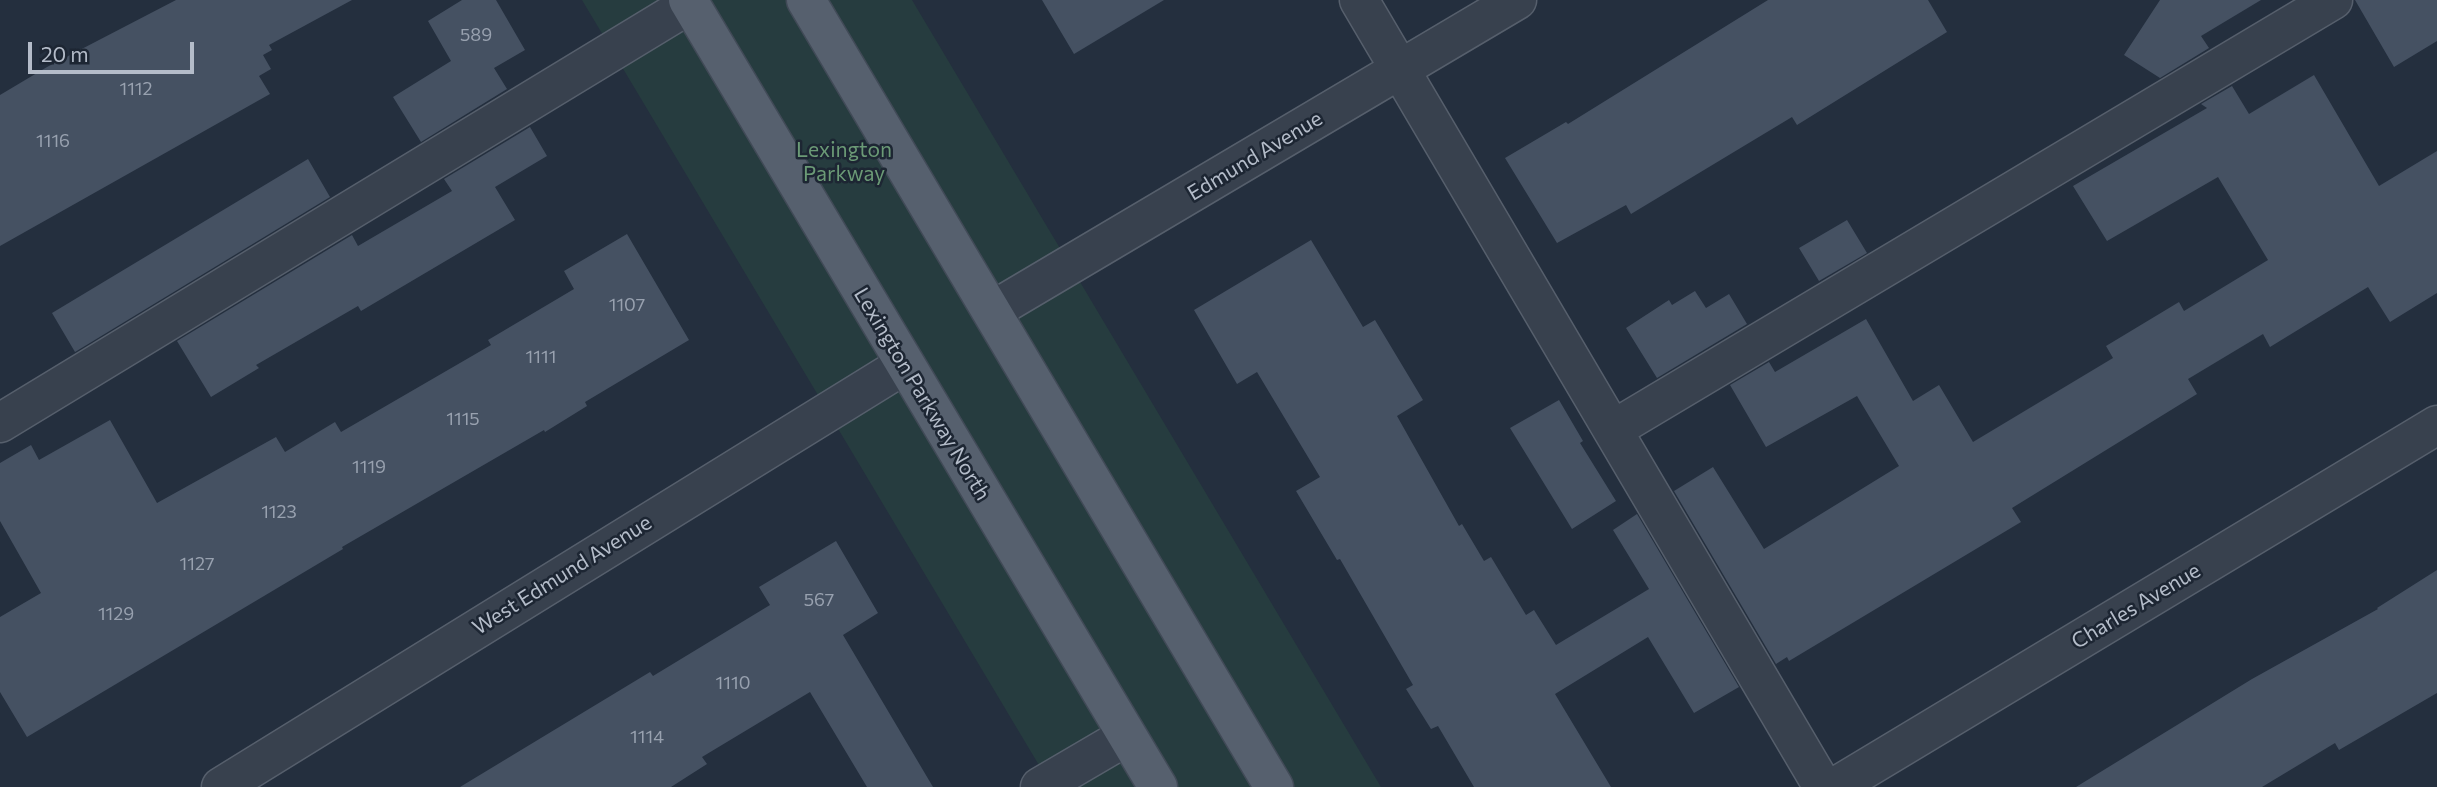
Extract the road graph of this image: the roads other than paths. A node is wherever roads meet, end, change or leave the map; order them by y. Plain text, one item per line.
1 (806, 0) edge
2 (1359, 0) edge
3 (1517, 0) edge
4 (2333, 0) edge
5 (689, 2) edge
6 (1399, 70) junction
7 (992, 311) junction
8 (904, 365) junction
9 (0, 423) edge
10 (2437, 425) edge
11 (1614, 429) junction
12 (1128, 736) junction
13 (220, 787) edge
14 (1040, 787) edge
15 (1158, 787) edge
16 (1274, 787) edge
17 (1823, 787) edge
18 (1835, 787) edge

1 - 7 main road
2 - 6 street
3 - 6 street, Edmund Avenue
4 - 11 street
5 - 8 main road, Lexington Parkway North
5 - 9 street
6 - 7 street, Edmund Avenue
6 - 11 street
7 - 16 main road
8 - 12 main road, Lexington Parkway North
8 - 13 street, West Edmund Avenue
10 - 18 street, Charles Avenue
11 - 17 street
12 - 14 street
12 - 15 main road, Lexington Parkway North

